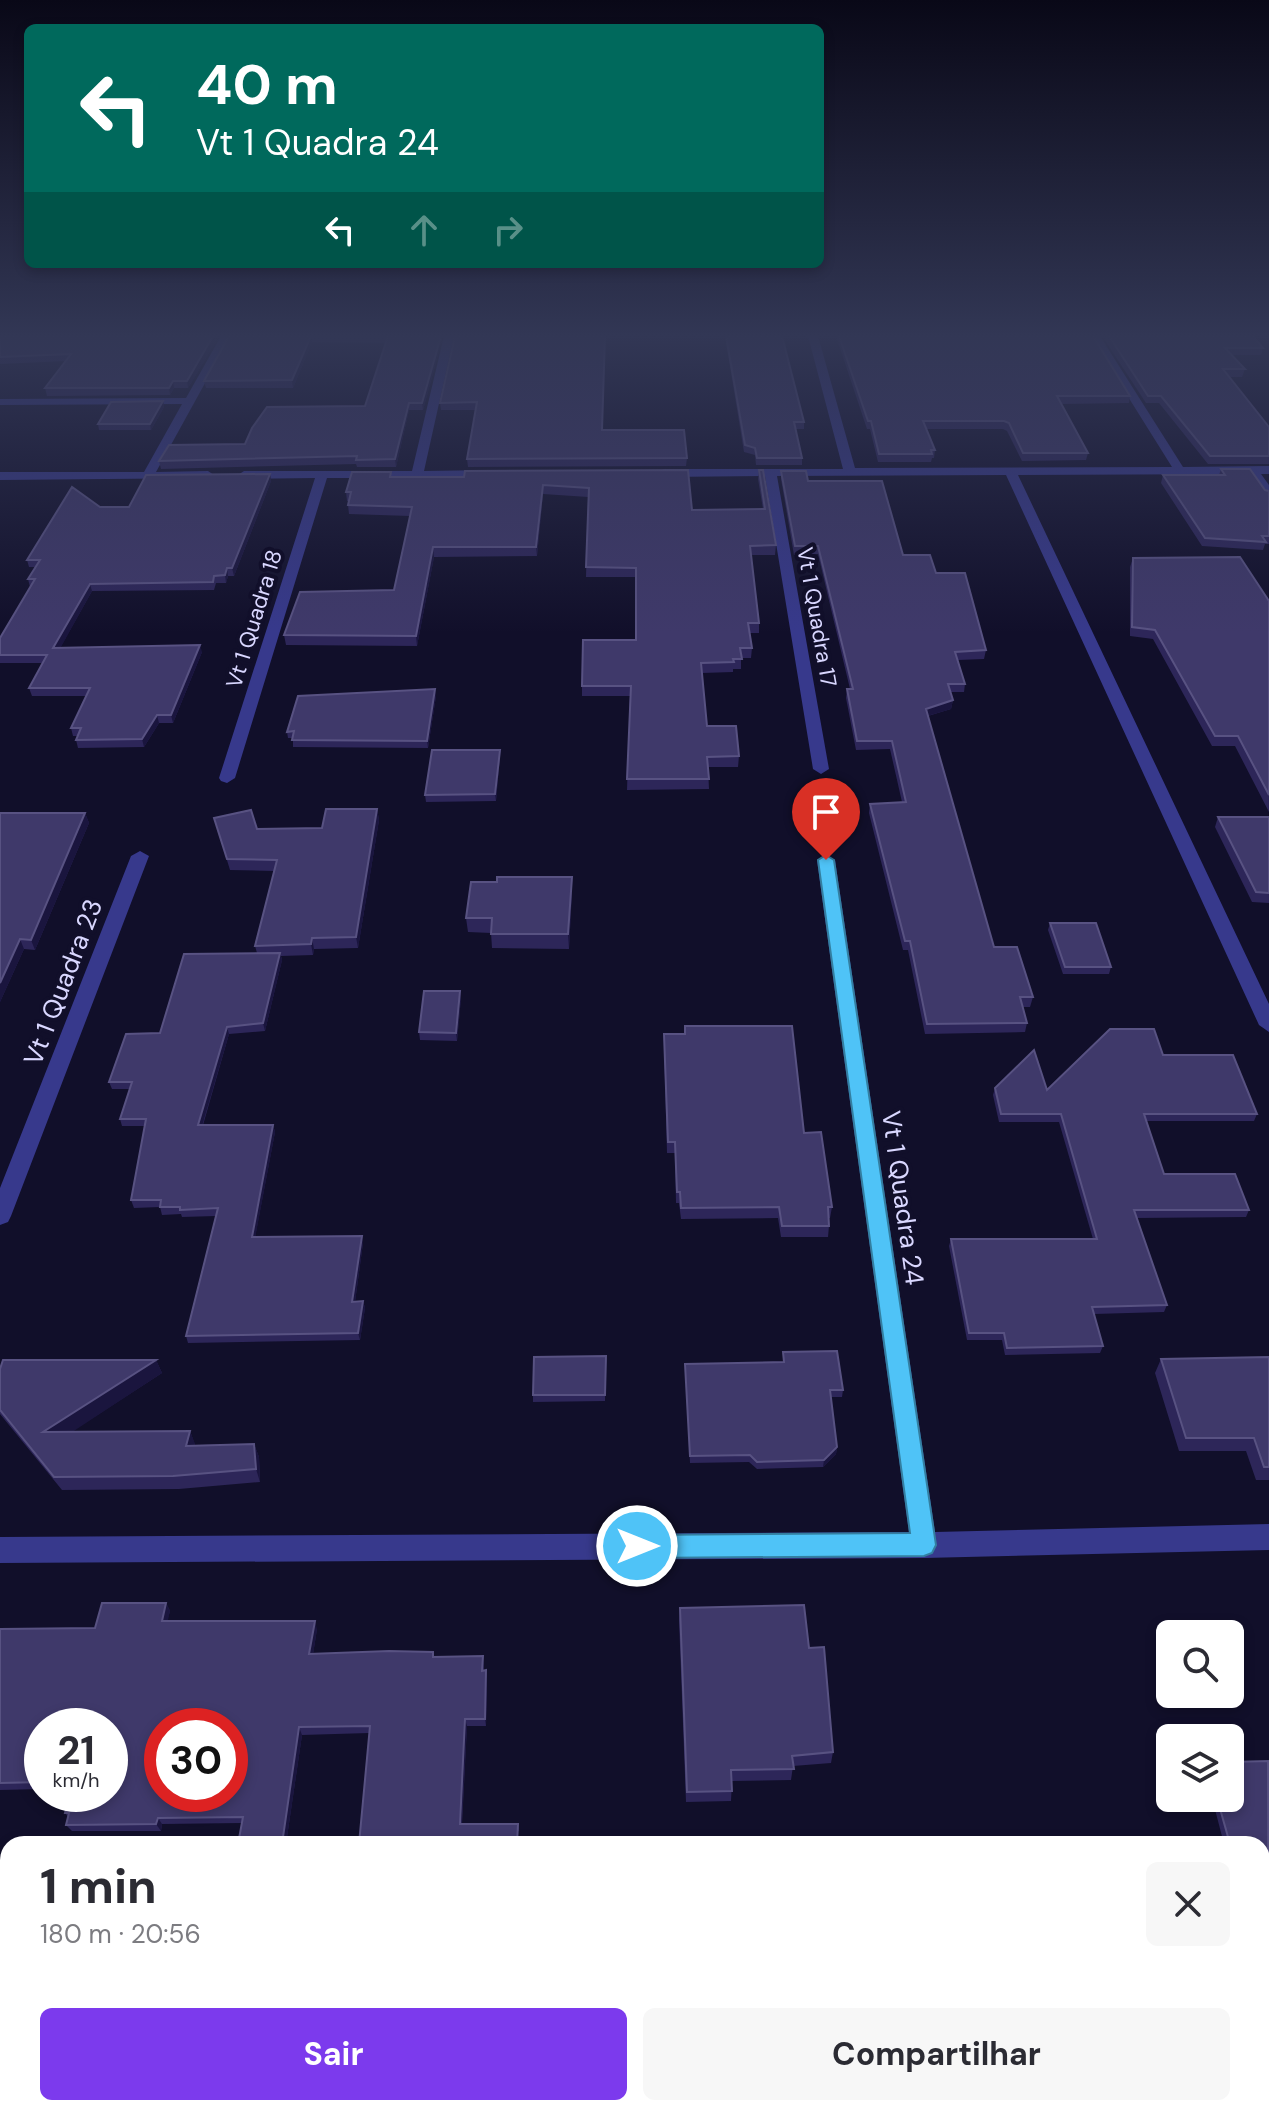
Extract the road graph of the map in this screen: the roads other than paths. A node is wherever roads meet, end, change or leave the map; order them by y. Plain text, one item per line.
1 (170, 435) edge
2 (426, 435) edge
3 (840, 435) edge
4 (1157, 435) edge
5 (1252, 470) junction
6 (1269, 470) edge
7 (1010, 471) junction
8 (1180, 471) junction
9 (770, 472) junction
10 (850, 472) junction
11 (647, 473) edge
12 (322, 474) junction
13 (417, 474) junction
14 (509, 474) edge
15 (148, 475) junction
16 (0, 476) edge
17 (1269, 493) edge
18 (821, 769) dead end
19 (227, 778) dead end
20 (140, 856) dead end
21 (826, 860) dead end
22 (1269, 1025) edge
23 (0, 1216) edge
24 (1269, 1537) edge
25 (924, 1545) junction
26 (0, 1550) edge

1 - 15 street
2 - 13 street
3 - 10 street
4 - 8 street
5 - 6 street
5 - 8 street
5 - 17 street
7 - 8 street
7 - 10 street
7 - 22 street
9 - 10 street
9 - 11 street
9 - 18 street, Vt 1 Quadra 17
12 - 13 street
12 - 15 street
12 - 19 street, Vt 1 Quadra 18
13 - 14 street
15 - 16 street
20 - 23 street, Vt 1 Quadra 23
21 - 25 street, Vt 1 Quadra 24
24 - 25 street
25 - 26 street

